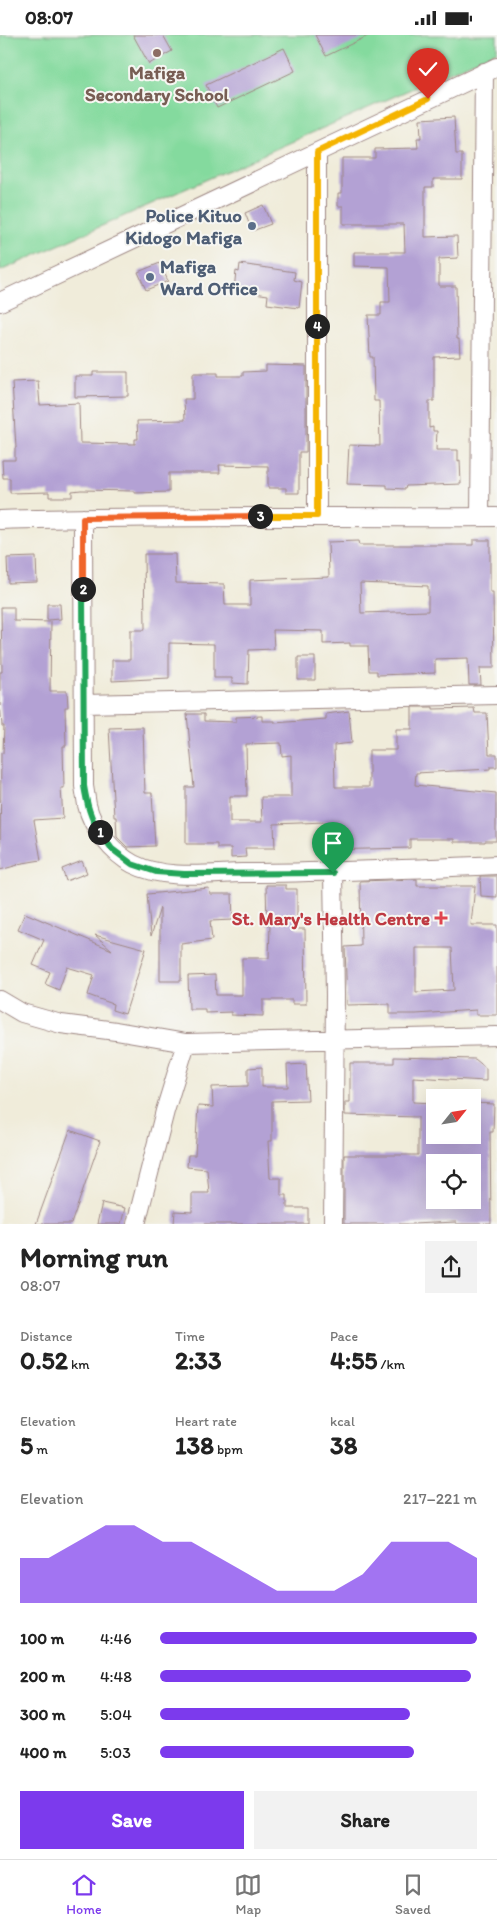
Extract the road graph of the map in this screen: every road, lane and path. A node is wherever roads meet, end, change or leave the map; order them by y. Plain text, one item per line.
1 (490, 69) edge
2 (317, 152) junction
3 (0, 302) edge
4 (317, 516) junction
5 (489, 517) edge
6 (83, 518) junction
7 (0, 520) edge
8 (497, 695) edge
9 (84, 704) junction
10 (497, 865) edge
11 (333, 873) junction
12 (0, 1000) edge
13 (497, 1036) edge
14 (335, 1039) junction
15 (186, 1043) junction
16 (136, 1224) edge
17 (333, 1224) edge

1 - 2 street
1 - 5 street
2 - 3 street
2 - 4 street
4 - 5 street
4 - 6 street
6 - 7 street
6 - 9 street
8 - 9 street
9 - 11 street
10 - 11 street
11 - 14 street
12 - 15 street
13 - 14 street
14 - 15 street
14 - 17 street
15 - 16 street

